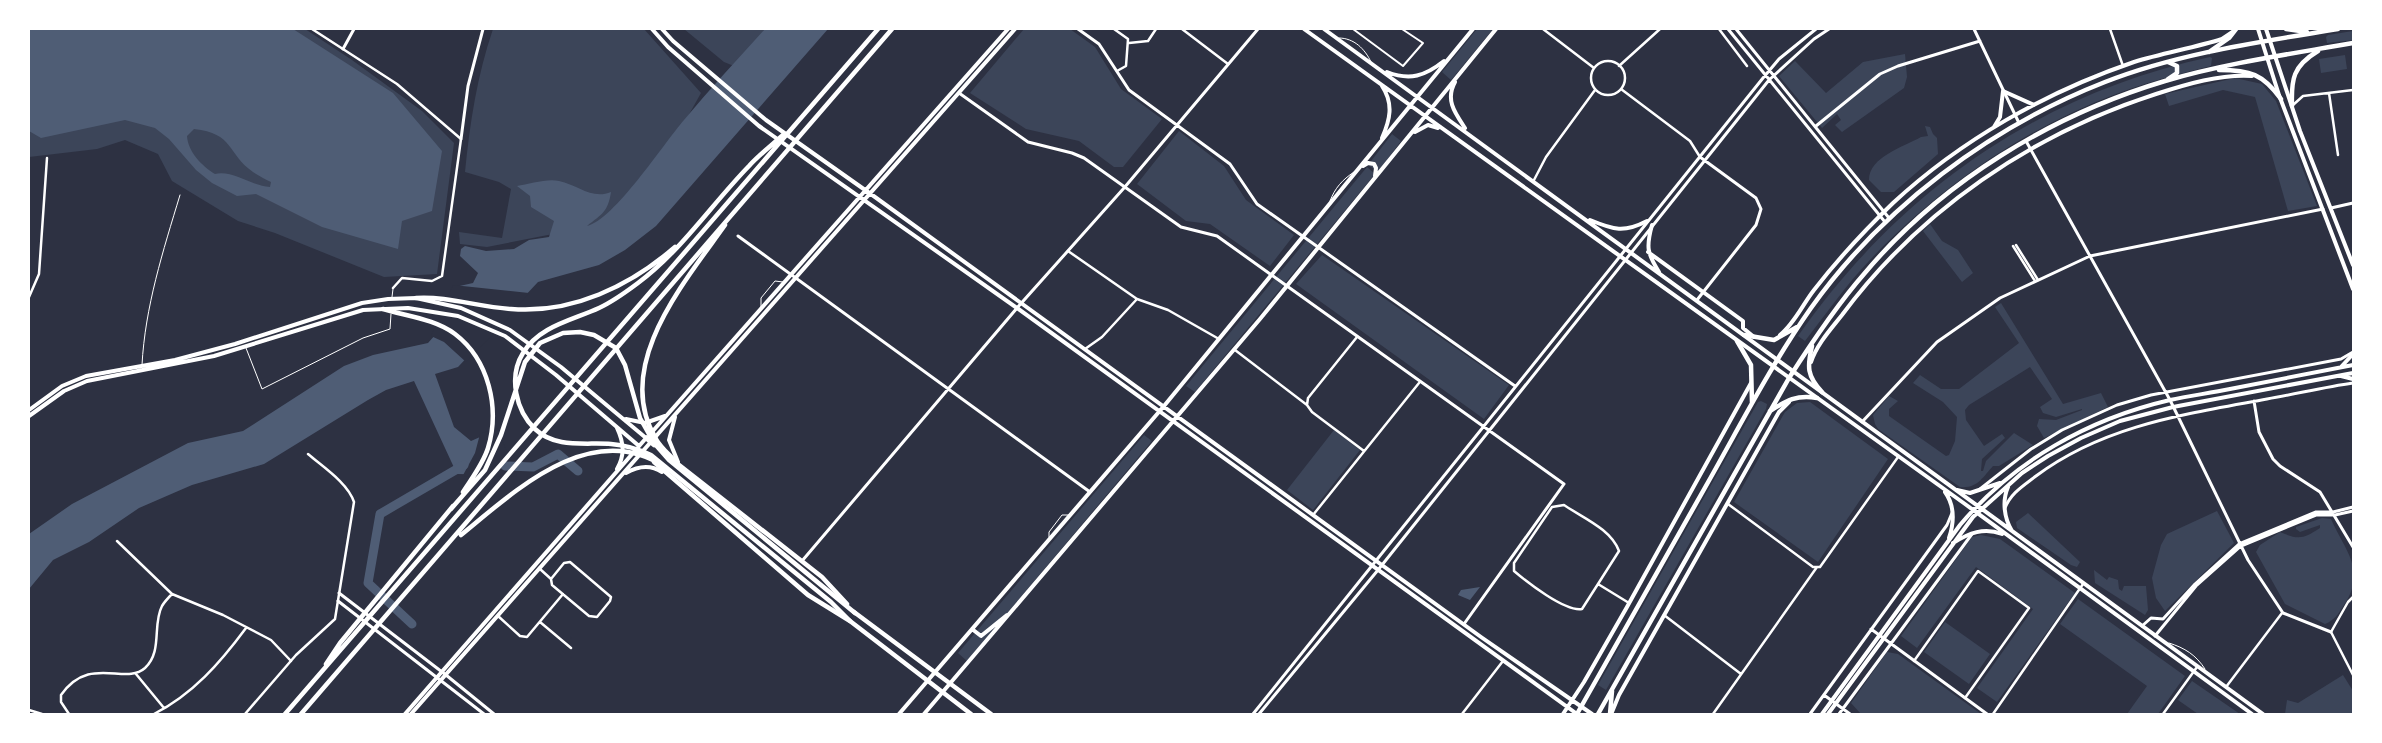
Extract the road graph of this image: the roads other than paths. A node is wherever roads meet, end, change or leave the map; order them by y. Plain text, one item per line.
1 (312, 29) edge
2 (354, 29) edge
3 (483, 29) edge
4 (652, 29) edge
5 (662, 29) edge
6 (878, 29) edge
7 (892, 29) edge
8 (1008, 29) edge
9 (1015, 29) edge
10 (1078, 29) edge
11 (1114, 29) edge
12 (1156, 29) edge
13 (1182, 29) edge
14 (1258, 29) edge
15 (1304, 29) edge
16 (1324, 29) edge
17 (1352, 29) edge
18 (1402, 29) edge
19 (1473, 29) edge
20 (1496, 29) edge
21 (1543, 29) edge
22 (1660, 29) edge
23 (1719, 29) edge
24 (1728, 29) edge
25 (1736, 29) edge
26 (1816, 29) edge
27 (1829, 29) edge
28 (1974, 29) edge
29 (2110, 29) edge
30 (2236, 29) edge
31 (2258, 29) edge
32 (2266, 29) edge
33 (2286, 29) edge
34 (2338, 29) edge
35 (2319, 32) junction
36 (2269, 40) junction
37 (1980, 41) junction
38 (2262, 42) junction
39 (1128, 43) junction
40 (2353, 43) edge
41 (343, 49) junction
42 (2322, 49) junction
43 (2207, 54) junction
44 (1450, 56) junction
45 (2275, 57) junction
46 (1472, 58) junction
47 (2267, 58) junction
48 (2166, 62) junction
49 (1228, 64) junction
50 (1619, 66) junction
51 (1747, 66) dead end
52 (2123, 66) junction
53 (1380, 68) junction
54 (1594, 68) junction
55 (1770, 70) junction
56 (2210, 70) junction
57 (1117, 71) junction
58 (1765, 75) junction
59 (1775, 75) junction
60 (2258, 76) junction
61 (1769, 80) junction
62 (2165, 81) junction
63 (1381, 84) junction
64 (1621, 89) junction
65 (1595, 90) junction
66 (2353, 90) edge
67 (2003, 91) junction
68 (960, 93) junction
69 (2329, 93) junction
70 (1418, 96) junction
71 (2281, 99) junction
72 (1410, 105) junction
73 (2034, 105) junction
74 (2292, 106) junction
75 (1433, 107) junction
76 (2014, 115) junction
77 (1425, 116) junction
78 (797, 123) junction
79 (1177, 123) junction
80 (2019, 123) junction
81 (1816, 126) junction
82 (1991, 130) junction
83 (1468, 132) junction
84 (1450, 134) junction
85 (461, 138) junction
86 (1406, 140) junction
87 (2026, 141) junction
88 (1379, 144) junction
89 (2030, 149) junction
90 (2338, 155) dead end
91 (1700, 157) junction
92 (47, 158) dead end
93 (1705, 160) junction
94 (1358, 169) junction
95 (1374, 178) junction
96 (1534, 180) junction
97 (1124, 188) junction
98 (865, 189) junction
99 (871, 193) junction
100 (180, 195) dead end
101 (859, 196) junction
102 (865, 200) junction
103 (2353, 202) edge
104 (740, 205) junction
105 (2331, 208) junction
106 (2323, 209) junction
107 (1884, 212) junction
108 (1880, 216) junction
109 (1585, 218) junction
110 (1889, 218) junction
111 (1647, 221) junction
112 (1885, 222) junction
113 (1652, 225) junction
114 (738, 236) dead end
115 (1303, 237) junction
116 (684, 240) junction
117 (2014, 246) dead end
118 (1318, 247) junction
119 (1626, 248) junction
120 (1068, 251) junction
121 (1631, 252) junction
122 (1648, 252) junction
123 (1619, 256) junction
124 (2090, 256) junction
125 (1624, 260) junction
126 (2353, 265) edge
127 (1661, 274) junction
128 (790, 275) junction
129 (1272, 275) junction
130 (794, 278) junction
131 (2037, 281) junction
132 (784, 282) junction
133 (1286, 286) junction
134 (393, 288) joint
135 (2353, 289) edge
136 (1703, 292) junction
137 (29, 297) edge
138 (392, 298) junction
139 (416, 298) junction
140 (1137, 299) junction
141 (1697, 300) junction
142 (1022, 302) junction
143 (383, 308) junction
144 (392, 308) junction
145 (761, 308) junction
146 (1017, 308) junction
147 (1800, 325) junction
148 (1744, 335) junction
149 (1357, 337) junction
150 (1755, 338) junction
151 (1219, 339) junction
152 (1774, 340) junction
153 (1737, 341) junction
154 (1812, 341) junction
155 (245, 347) junction
156 (1085, 349) junction
157 (1234, 349) junction
158 (2353, 353) edge
159 (1778, 360) junction
160 (2353, 365) edge
161 (142, 366) junction
162 (1809, 366) junction
163 (1773, 367) junction
164 (2341, 367) junction
165 (1793, 371) junction
166 (2353, 373) edge
167 (1753, 374) junction
168 (2339, 375) junction
169 (1789, 378) junction
170 (2353, 379) edge
171 (1419, 383) junction
172 (2353, 383) edge
173 (1515, 386) junction
174 (948, 391) junction
175 (1822, 392) junction
176 (2166, 392) junction
177 (1792, 398) junction
178 (1817, 398) junction
179 (2170, 400) junction
180 (2254, 401) junction
181 (1752, 404) junction
182 (1307, 405) junction
183 (1164, 406) junction
184 (2173, 407) junction
185 (29, 410) edge
186 (1160, 411) junction
187 (1768, 412) junction
188 (669, 414) junction
189 (676, 415) junction
190 (29, 416) edge
191 (1178, 416) junction
192 (2176, 416) junction
193 (623, 418) junction
194 (1174, 422) junction
195 (1862, 422) junction
196 (616, 426) junction
197 (1482, 427) junction
198 (1488, 431) junction
199 (646, 438) junction
200 (652, 443) junction
201 (639, 446) junction
202 (644, 452) junction
203 (1364, 452) junction
204 (308, 454) dead end
205 (1898, 457) junction
206 (679, 464) junction
207 (662, 472) junction
208 (622, 475) junction
209 (613, 477) junction
210 (2007, 479) junction
211 (688, 484) junction
212 (696, 484) junction
213 (2009, 484) junction
214 (1943, 488) junction
215 (1952, 488) junction
216 (1976, 491) junction
217 (1090, 492) junction
218 (1727, 504) junction
219 (1977, 506) junction
220 (451, 509) junction
221 (2005, 509) junction
222 (2353, 509) edge
223 (1981, 510) junction
224 (1952, 512) junction
225 (1975, 512) junction
226 (1313, 514) junction
227 (2334, 514) junction
228 (1973, 533) junction
229 (2013, 533) junction
230 (2008, 536) junction
231 (117, 541) dead end
232 (452, 542) junction
233 (1950, 543) junction
234 (2240, 545) junction
235 (2353, 547) edge
236 (1375, 560) junction
237 (802, 562) junction
238 (1371, 565) junction
239 (1382, 565) junction
240 (1815, 567) junction
241 (540, 569) junction
242 (1378, 570) junction
243 (551, 579) junction
244 (1598, 584) junction
245 (2083, 584) junction
246 (2080, 589) junction
247 (172, 594) junction
248 (339, 594) junction
249 (562, 594) junction
250 (2353, 597) edge
251 (338, 601) junction
252 (1629, 603) junction
253 (1015, 609) junction
254 (855, 613) junction
255 (2283, 613) junction
256 (1664, 615) junction
257 (498, 616) junction
258 (850, 621) junction
259 (540, 622) junction
260 (1464, 624) junction
261 (2142, 626) junction
262 (247, 627) junction
263 (972, 629) junction
264 (1871, 629) junction
265 (2331, 632) junction
266 (1879, 635) junction
267 (2155, 636) junction
268 (1883, 638) junction
269 (2160, 640) junction
270 (1891, 644) junction
271 (571, 648) dead end
272 (1914, 660) junction
273 (291, 661) junction
274 (1503, 661) junction
275 (2197, 666) junction
276 (934, 672) junction
277 (2194, 672) junction
278 (444, 673) junction
279 (136, 674) junction
280 (1741, 674) junction
281 (2208, 674) junction
282 (2353, 675) edge
283 (440, 678) junction
284 (926, 681) junction
285 (314, 682) junction
286 (950, 684) junction
287 (2226, 687) junction
288 (1612, 688) junction
289 (942, 693) junction
290 (1824, 695) junction
291 (1965, 698) junction
292 (1572, 700) junction
293 (1834, 703) junction
294 (1581, 706) junction
295 (164, 708) junction
296 (1568, 708) junction
297 (1843, 709) junction
298 (29, 710) edge
299 (42, 714) edge
300 (69, 714) edge
301 (154, 714) edge
302 (245, 714) edge
303 (285, 714) edge
304 (302, 714) edge
305 (405, 714) edge
306 (411, 714) edge
307 (484, 714) edge
308 (494, 714) edge
309 (899, 714) edge
310 (924, 714) edge
311 (971, 714) edge
312 (991, 714) edge
313 (1253, 714) edge
314 (1259, 714) edge
315 (1462, 714) edge
316 (1563, 714) edge
317 (1577, 714) edge
318 (1592, 714) edge
319 (1598, 714) edge
320 (1611, 714) edge
321 (1713, 714) edge
322 (1810, 714) edge
323 (1822, 714) edge
324 (1828, 714) edge
325 (1839, 714) edge
326 (1850, 714) edge
327 (1987, 714) edge
328 (1993, 714) edge
329 (2163, 714) edge
330 (2252, 714) edge
331 (2263, 714) edge

1 - 41 street
2 - 41 street
3 - 85 street
4 - 101 main road
5 - 98 main road
6 - 78 main road
7 - 104 main road
8 - 98 main road
9 - 68 main road
10 - 57 street
11 - 39 street
12 - 39 street
13 - 49 street
14 - 49 street
15 - 63 main road
16 - 53 main road
17 - 18 street
19 - 44 main road
20 - 46 main road
21 - 54 street
22 - 50 street
23 - 51 street
24 - 58 street
25 - 55 street
26 - 55 street
27 - 59 street
28 - 37 street
29 - 52 street
30 - 43 main road
30 - 52 main road
31 - 38 main road
32 - 36 main road
33 - 35 main road
34 - 35 main road
35 - 36 main road
36 - 38 main road
36 - 45 main road
37 - 67 street
37 - 81 street
38 - 43 main road
38 - 47 main road
39 - 57 street
40 - 42 main road
41 - 85 street
42 - 45 main road
42 - 74 main road
43 - 48 main road
44 - 53 main road
44 - 70 main road
45 - 47 main road
45 - 74 main road
46 - 75 main road
46 - 83 main road
47 - 56 main road
47 - 71 main road
48 - 62 main road
48 - 80 main road
49 - 79 street
50 - 54 street
50 - 64 street
52 - 73 main road
53 - 70 main road
54 - 65 street
55 - 58 street
55 - 59 street
56 - 60 main road
56 - 62 main road
57 - 79 street
58 - 61 street
58 - 91 street
59 - 61 street
59 - 81 street
60 - 71 main road
60 - 89 main road
61 - 93 street
61 - 108 street
62 - 87 main road
63 - 72 main road
63 - 88 main road
64 - 65 street
64 - 91 street
65 - 96 street
66 - 69 street
67 - 73 main road
67 - 76 street
67 - 82 main road
68 - 97 street
68 - 99 main road
69 - 74 street
69 - 90 street
70 - 72 main road
70 - 75 main road
71 - 106 main road
72 - 77 main road
72 - 88 main road
73 - 76 main road
74 - 105 main road
75 - 77 main road
75 - 83 main road
76 - 80 street
76 - 82 main road
77 - 84 main road
77 - 86 main road
78 - 116 main road
78 - 285 main road
79 - 97 street
79 - 115 street
80 - 110 main road
81 - 107 street
82 - 107 main road
83 - 96 main road
84 - 86 main road
84 - 123 main road
85 - 134 street
86 - 95 main road
87 - 89 street
87 - 154 main road
88 - 94 main road
89 - 124 street
89 - 162 main road
91 - 93 street
91 - 111 street
92 - 137 street
93 - 113 street
93 - 136 street
94 - 95 main road
94 - 115 main road
95 - 118 main road
96 - 109 main road
97 - 120 street
97 - 129 street
98 - 99 main road
98 - 101 main road
99 - 102 main road
99 - 142 main road
100 - 161 lane
101 - 102 main road
101 - 128 main road
102 - 130 main road
102 - 146 main road
103 - 105 street
104 - 212 main road
104 - 232 main road
105 - 126 main road
106 - 124 street
106 - 135 main road
107 - 108 main road
107 - 110 street
108 - 112 street
108 - 152 main road
109 - 111 main road
109 - 119 main road
110 - 112 main road
111 - 119 street
112 - 147 main road
113 - 121 street
113 - 122 main road
114 - 128 street
115 - 118 street
115 - 129 main road
116 - 139 main road
116 - 211 main road
117 - 131 street
118 - 133 main road
118 - 173 street
119 - 121 main road
119 - 123 street
120 - 140 street
120 - 142 street
121 - 125 street
121 - 127 main road
122 - 127 main road
122 - 136 main road
123 - 125 main road
123 - 173 street
124 - 131 street
124 - 176 street
125 - 153 main road
125 - 198 street
127 - 141 main road
128 - 130 street
128 - 132 main road
129 - 133 street
129 - 151 main road
130 - 174 street
130 - 189 main road
131 - 195 street
132 - 145 main road
132 - 145 lane
133 - 149 street
133 - 157 main road
134 - 138 lane
136 - 141 street
136 - 150 main road
138 - 139 main road
138 - 161 main road
139 - 193 main road
140 - 151 street
140 - 156 street
141 - 148 main road
142 - 146 street
142 - 156 main road
143 - 144 main road
143 - 155 main road
143 - 220 main road
144 - 155 lane
144 - 196 main road
145 - 188 main road
146 - 174 street
146 - 186 main road
147 - 152 main road
147 - 159 main road
148 - 150 main road
148 - 159 main road
149 - 171 street
149 - 182 street
150 - 152 main road
151 - 183 main road
153 - 163 main road
153 - 167 main road
154 - 162 main road
154 - 165 main road
155 - 190 main road
156 - 183 main road
157 - 182 street
157 - 191 main road
158 - 164 main road
158 - 176 street
159 - 163 main road
159 - 165 main road
160 - 164 main road
161 - 185 main road
162 - 175 main road
163 - 169 main road
163 - 181 main road
164 - 179 main road
165 - 169 main road
165 - 175 main road
166 - 168 main road
167 - 181 main road
167 - 252 main road
168 - 170 main road
168 - 184 main road
169 - 178 main road
169 - 187 main road
171 - 197 street
171 - 203 street
172 - 180 street
173 - 197 street
174 - 217 street
174 - 237 street
175 - 195 main road
176 - 179 street
176 - 216 street
177 - 178 main road
177 - 187 main road
177 - 218 main road
178 - 205 main road
179 - 184 street
179 - 210 main road
180 - 192 street
180 - 227 street
181 - 294 main road
182 - 203 street
183 - 186 main road
183 - 191 main road
184 - 192 street
184 - 213 main road
186 - 194 main road
186 - 217 main road
187 - 288 main road
188 - 193 main road
188 - 199 main road
189 - 200 main road
189 - 206 main road
191 - 194 main road
191 - 226 main road
192 - 221 street
192 - 234 street
193 - 199 main road
194 - 238 main road
194 - 253 main road
195 - 215 main road
196 - 201 main road
196 - 209 main road
197 - 198 street
197 - 236 street
198 - 239 street
198 - 260 street
199 - 200 main road
199 - 201 main road
200 - 202 main road
200 - 206 main road
201 - 202 main road
201 - 209 main road
202 - 207 main road
202 - 208 main road
203 - 226 street
204 - 248 street
205 - 214 main road
205 - 240 street
206 - 237 main road
207 - 208 main road
207 - 258 main road
208 - 241 main road
209 - 278 main road
210 - 216 main road
210 - 219 main road
211 - 232 main road
211 - 258 main road
212 - 220 main road
212 - 254 main road
213 - 221 main road
213 - 223 main road
214 - 224 main road
214 - 225 main road
215 - 216 main road
215 - 219 main road
217 - 263 main road
218 - 240 street
218 - 256 main road
219 - 223 main road
219 - 225 main road
220 - 285 main road
221 - 229 main road
222 - 227 street
223 - 225 main road
223 - 229 main road
224 - 233 main road
224 - 264 street
225 - 230 main road
225 - 233 main road
226 - 236 main road
227 - 234 street
227 - 235 street
228 - 230 main road
228 - 233 main road
228 - 270 street
229 - 245 main road
230 - 246 main road
231 - 247 street
232 - 304 main road
233 - 266 main road
233 - 268 main road
234 - 255 street
234 - 261 street
234 - 267 street
236 - 238 street
236 - 239 main road
237 - 254 main road
238 - 242 main road
238 - 313 street
239 - 242 street
239 - 260 main road
240 - 280 street
241 - 243 street
241 - 257 main road
242 - 274 main road
242 - 314 street
243 - 249 street
243 - 249 street
244 - 244 street
244 - 252 street
245 - 246 street
245 - 261 main road
246 - 277 main road
246 - 328 street
247 - 262 street
247 - 279 street
248 - 251 street
248 - 278 street
249 - 259 street
250 - 265 street
251 - 273 street
251 - 283 street
252 - 292 main road
253 - 263 main road
253 - 286 main road
254 - 276 main road
255 - 265 street
255 - 287 street
256 - 280 street
256 - 320 main road
257 - 259 street
257 - 278 main road
258 - 284 main road
259 - 271 street
260 - 292 main road
261 - 267 main road
262 - 273 street
262 - 295 street
263 - 276 main road
264 - 266 street
264 - 290 street
265 - 282 street
266 - 268 street
266 - 293 main road
267 - 269 main road
268 - 270 street
268 - 293 main road
269 - 275 main road
269 - 281 lane
270 - 272 street
270 - 297 street
272 - 291 street
272 - 291 street
273 - 302 street
274 - 296 main road
274 - 315 street
275 - 277 street
275 - 281 main road
276 - 284 main road
276 - 286 main road
277 - 329 street
277 - 330 main road
278 - 283 main road
278 - 308 street
279 - 295 street
279 - 300 street
280 - 321 street
281 - 287 main road
283 - 305 main road
283 - 306 main road
283 - 307 street
284 - 289 main road
284 - 309 main road
285 - 303 main road
286 - 289 main road
286 - 312 main road
287 - 331 main road
288 - 319 main road
288 - 320 main road
289 - 310 main road
289 - 311 main road
290 - 293 street
290 - 322 street
291 - 327 street
292 - 294 main road
292 - 296 main road
293 - 297 street
293 - 323 main road
293 - 324 main road
294 - 317 main road
294 - 318 main road
295 - 301 street
296 - 316 main road
296 - 317 main road
297 - 325 street
297 - 326 street
298 - 299 street

